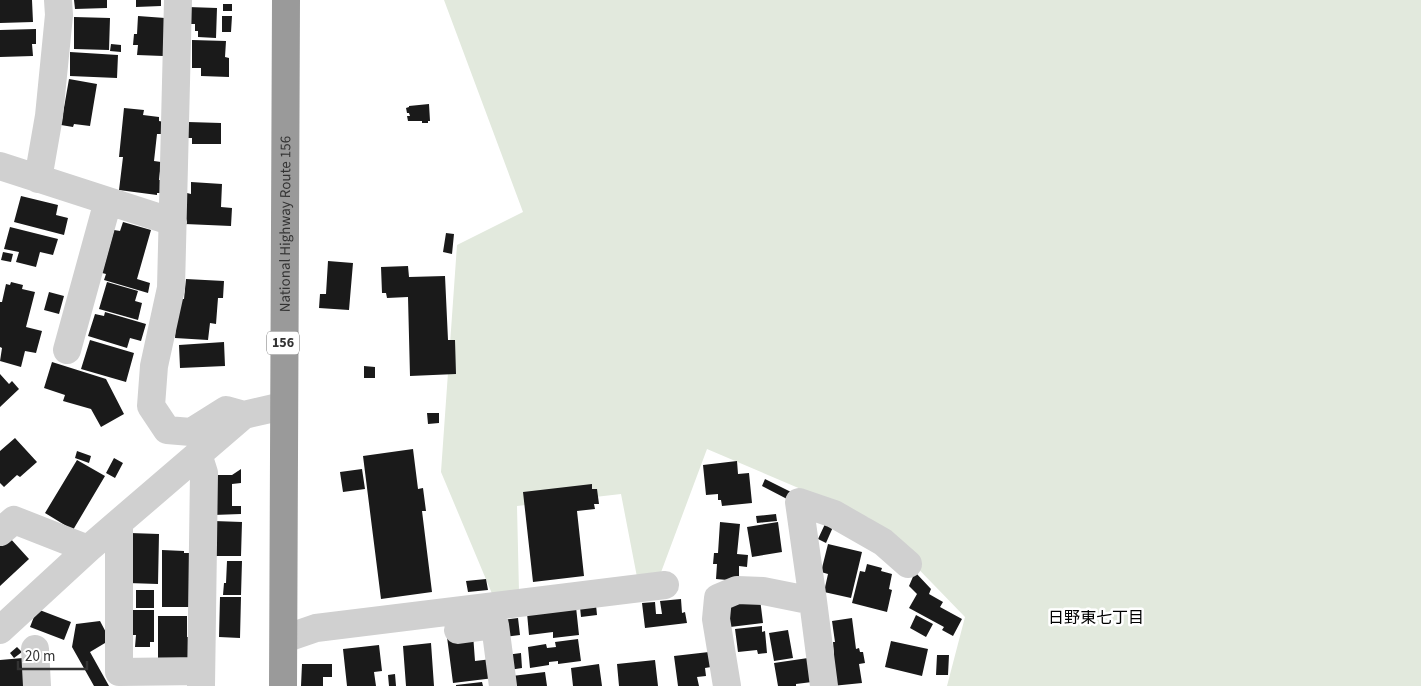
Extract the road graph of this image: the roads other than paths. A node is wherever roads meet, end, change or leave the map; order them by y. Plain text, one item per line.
1 (58, 0) edge
2 (178, 0) edge
3 (286, 0) edge
4 (0, 166) edge
5 (38, 179) junction
6 (108, 201) junction
7 (173, 222) junction
8 (67, 350) dead end
9 (283, 406) junction
10 (244, 415) junction
11 (198, 454) junction
12 (119, 523) junction
13 (0, 532) edge
14 (88, 549) junction
15 (908, 564) dead end
16 (665, 585) dead end
17 (813, 601) junction
18 (316, 628) junction
19 (0, 630) edge
20 (284, 639) junction
21 (35, 649) dead end
22 (201, 678) edge
23 (37, 686) edge
24 (283, 686) edge
25 (503, 686) edge
26 (727, 686) edge
27 (824, 686) edge

1 - 5 street
2 - 7 street
3 - 9 highway, National Highway Route 156 / 156
4 - 5 street
5 - 6 street
6 - 7 street
6 - 8 street
7 - 10 street
9 - 10 street
9 - 20 highway, National Highway Route 156 / 156
10 - 11 street
11 - 12 street
11 - 22 street
12 - 14 street
12 - 22 street
13 - 14 street
14 - 19 street
15 - 17 street
16 - 18 street
17 - 26 street
17 - 27 street
18 - 20 street
18 - 25 street
20 - 24 highway, National Highway Route 156 / 156
21 - 23 street

